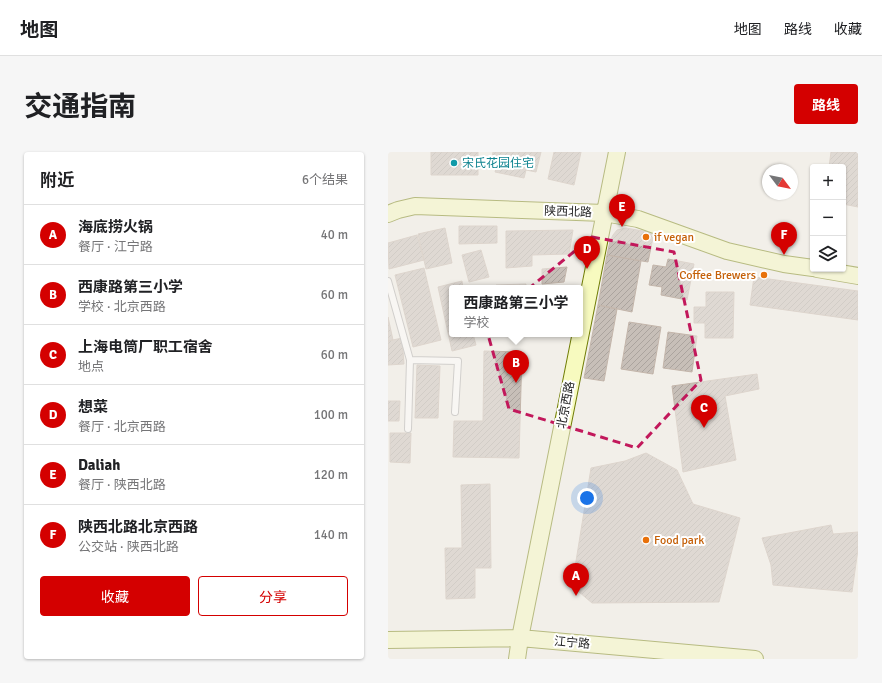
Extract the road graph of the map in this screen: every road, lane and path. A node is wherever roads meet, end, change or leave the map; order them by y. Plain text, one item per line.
1 (617, 152) edge
2 (604, 213) junction
3 (388, 214) edge
4 (810, 268) edge
5 (835, 272) edge
6 (858, 276) edge
7 (388, 281) edge
8 (583, 319) edge
9 (579, 337) edge
10 (410, 360) junction
11 (455, 412) dead end
12 (408, 429) dead end
13 (520, 638) junction
14 (388, 640) edge
15 (517, 659) edge
16 (755, 659) edge

1 - 2 main road, 北京西路
2 - 3 main road, 陕西北路
2 - 4 main road, 陕西北路
2 - 8 main road, 北京西路
5 - 6 main road
7 - 10 lane
9 - 13 main road, 北京西路
10 - 11 lane
10 - 12 lane
13 - 14 main road, 江宁路
13 - 15 main road, 北京西路
13 - 16 main road, 江宁路

